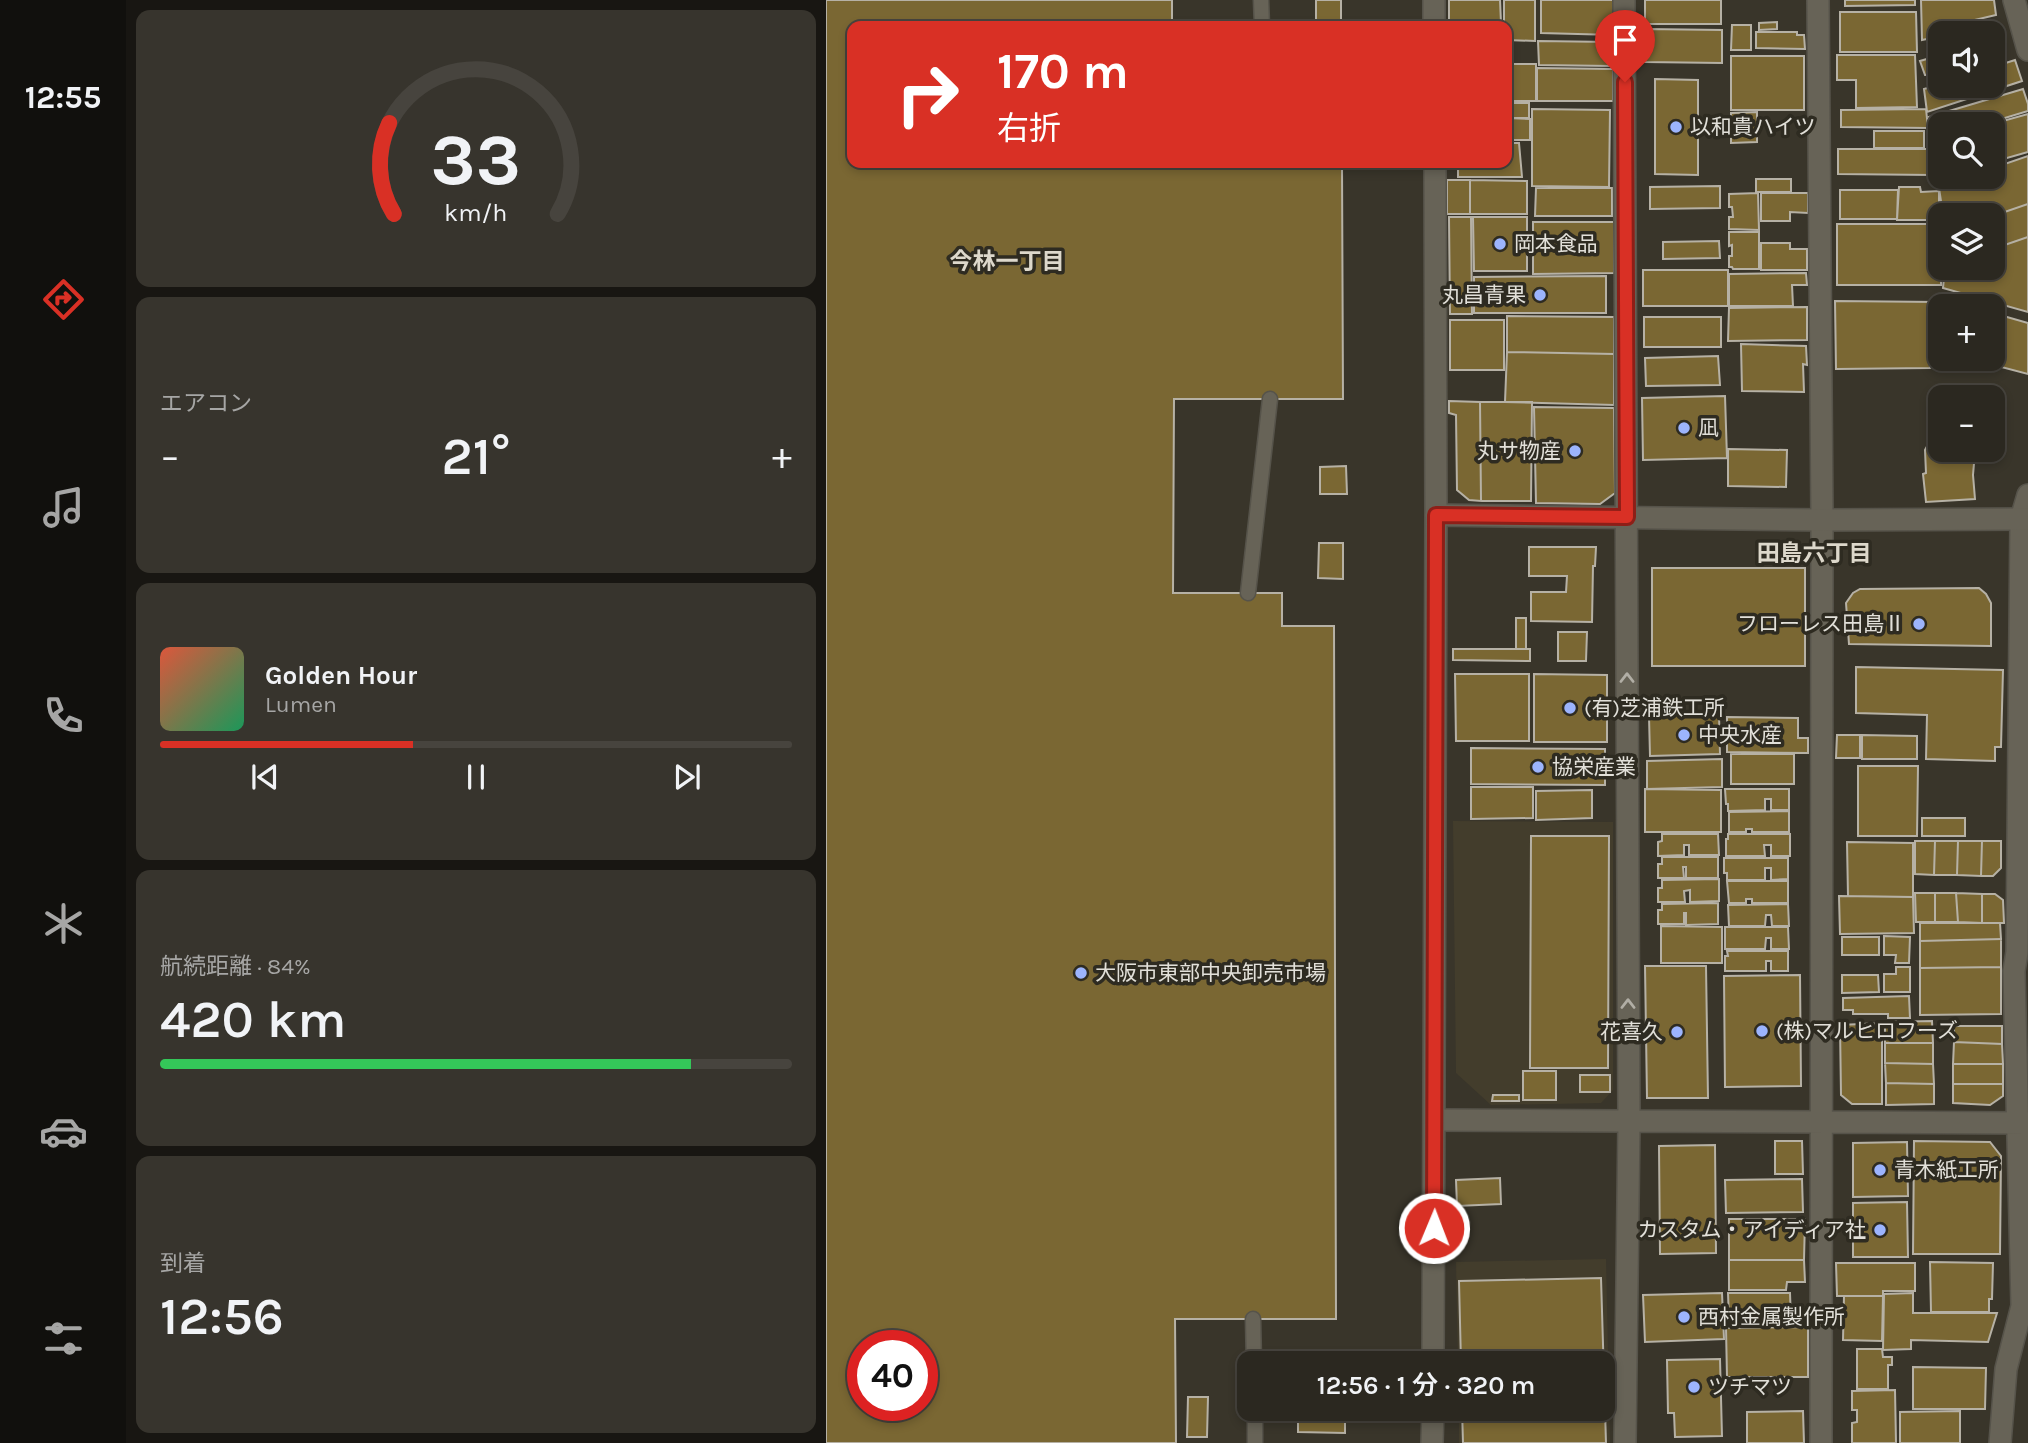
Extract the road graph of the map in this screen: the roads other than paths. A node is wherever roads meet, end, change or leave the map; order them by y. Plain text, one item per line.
1 (1261, 0) edge
2 (1434, 0) edge
3 (1624, 0) edge
4 (1818, 0) edge
5 (2014, 0) edge
6 (1262, 21) edge
7 (1434, 21) edge
8 (2028, 50) edge
9 (1434, 168) edge
10 (1270, 399) dead end
11 (2028, 495) edge
12 (1436, 515) junction
13 (1627, 517) junction
14 (2024, 519) edge
15 (1822, 520) junction
16 (1248, 593) dead end
17 (1435, 1120) junction
18 (1629, 1121) junction
19 (1821, 1121) junction
20 (2023, 1123) edge
21 (1253, 1319) dead end
22 (1254, 1351) edge
23 (1433, 1351) edge
24 (1255, 1421) edge
25 (1433, 1421) edge
26 (1255, 1443) edge
27 (1432, 1443) edge
28 (1625, 1443) edge
29 (1821, 1443) edge
30 (2000, 1443) edge

1 - 6 lane
2 - 7 street
3 - 13 street
4 - 15 street
5 - 8 street
9 - 12 street
10 - 16 lane
11 - 14 street
12 - 13 street
12 - 17 street
13 - 15 street
18 -> 13 street
14 - 15 street
14 - 20 street
15 - 19 street
17 - 18 street
17 - 23 street
18 - 19 street
18 - 28 street
19 - 20 street
19 - 29 street
20 - 30 street
21 - 22 lane
24 - 26 lane
25 - 27 street

